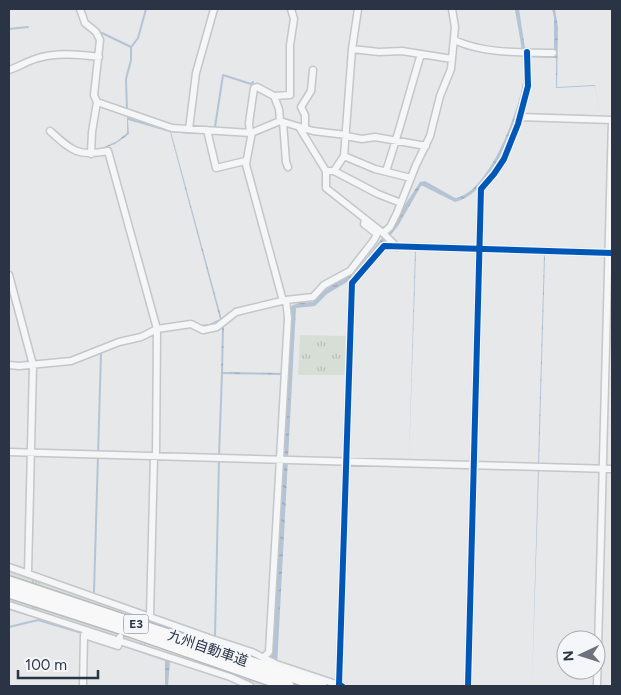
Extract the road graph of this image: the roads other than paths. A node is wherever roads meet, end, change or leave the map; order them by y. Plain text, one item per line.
1 (80, 9) edge
2 (214, 9) edge
3 (291, 9) edge
4 (358, 9) edge
5 (452, 9) edge
6 (454, 40) junction
7 (352, 50) junction
8 (525, 52) junction
9 (553, 53) dead end
10 (421, 54) junction
11 (99, 58) junction
12 (452, 59) junction
13 (9, 70) edge
14 (313, 70) dead end
15 (274, 96) junction
16 (97, 102) junction
17 (519, 117) junction
18 (612, 120) edge
19 (282, 121) junction
20 (302, 128) junction
21 (189, 129) junction
22 (207, 130) junction
23 (50, 131) dead end
24 (251, 132) junction
25 (346, 135) junction
26 (397, 140) junction
27 (426, 146) junction
28 (91, 154) junction
29 (344, 156) junction
30 (246, 164) junction
31 (288, 167) dead end
32 (326, 171) junction
33 (334, 171) junction
34 (386, 171) junction
35 (411, 178) junction
36 (401, 203) junction
37 (366, 219) junction
38 (383, 233) junction
39 (397, 247) junction
40 (480, 250) junction
41 (611, 253) edge
42 (9, 275) edge
43 (284, 301) junction
44 (157, 329) junction
45 (9, 365) edge
46 (33, 365) junction
47 (9, 452) edge
48 (32, 453) junction
49 (155, 456) junction
50 (280, 460) junction
51 (345, 462) junction
52 (474, 465) junction
53 (603, 468) junction
54 (612, 469) edge
55 (9, 568) edge
56 (28, 573) junction
57 (9, 582) edge
58 (9, 592) edge
59 (9, 605) edge
60 (150, 616) junction
61 (120, 637) junction
62 (262, 667) junction
63 (336, 685) edge
64 (83, 686) edge
65 (250, 686) edge
66 (288, 686) edge
67 (321, 686) edge
68 (468, 686) edge
69 (596, 686) edge

1 - 11 street
2 - 21 street
3 - 15 street
4 - 7 street
5 - 6 street
6 - 8 street
6 - 12 street
7 - 10 street
7 - 25 street
8 - 9 street
8 - 17 street
10 - 12 street
10 - 26 street
11 - 13 street
11 - 16 street
12 - 27 street
14 - 20 street
15 - 19 street
15 - 24 street
16 - 21 street
16 - 28 street
17 - 18 street
17 - 40 street
18 - 41 street
19 - 20 street
19 - 24 street
19 - 31 street
20 - 25 street
20 - 32 street
21 - 22 street
22 - 24 street
22 - 30 street
23 - 28 street
24 - 30 street
25 - 26 street
25 - 29 street
26 - 27 street
26 - 34 street
27 - 35 street
28 - 44 street
29 - 33 street
29 - 34 street
30 - 43 street
32 - 33 street
32 - 37 street
33 - 36 street
34 - 35 street
35 - 36 street
36 - 38 street
37 - 38 street
37 - 43 street
38 - 39 street
39 - 40 street
39 - 51 street
40 - 41 street
40 - 52 street
41 - 53 street
42 - 46 street
43 - 44 street
43 - 50 street
44 - 46 street
44 - 49 street
45 - 46 street
46 - 48 street
47 - 48 street
48 - 49 street
48 - 56 street
49 - 50 street
49 - 60 street
50 - 51 street
50 - 62 street
51 - 52 street
51 - 63 street
52 - 53 street
52 - 68 street
53 - 54 street
53 - 69 street
55 - 56 street
56 - 60 street
57 - 62 highway, 九州自動車道 / E3
58 - 62 highway, 九州自動車道 / E3
59 - 61 street
60 - 62 street
61 - 64 street
61 - 65 street
62 - 63 street
62 - 66 highway, 九州自動車道 / E3
62 - 67 highway, 九州自動車道 / E3

